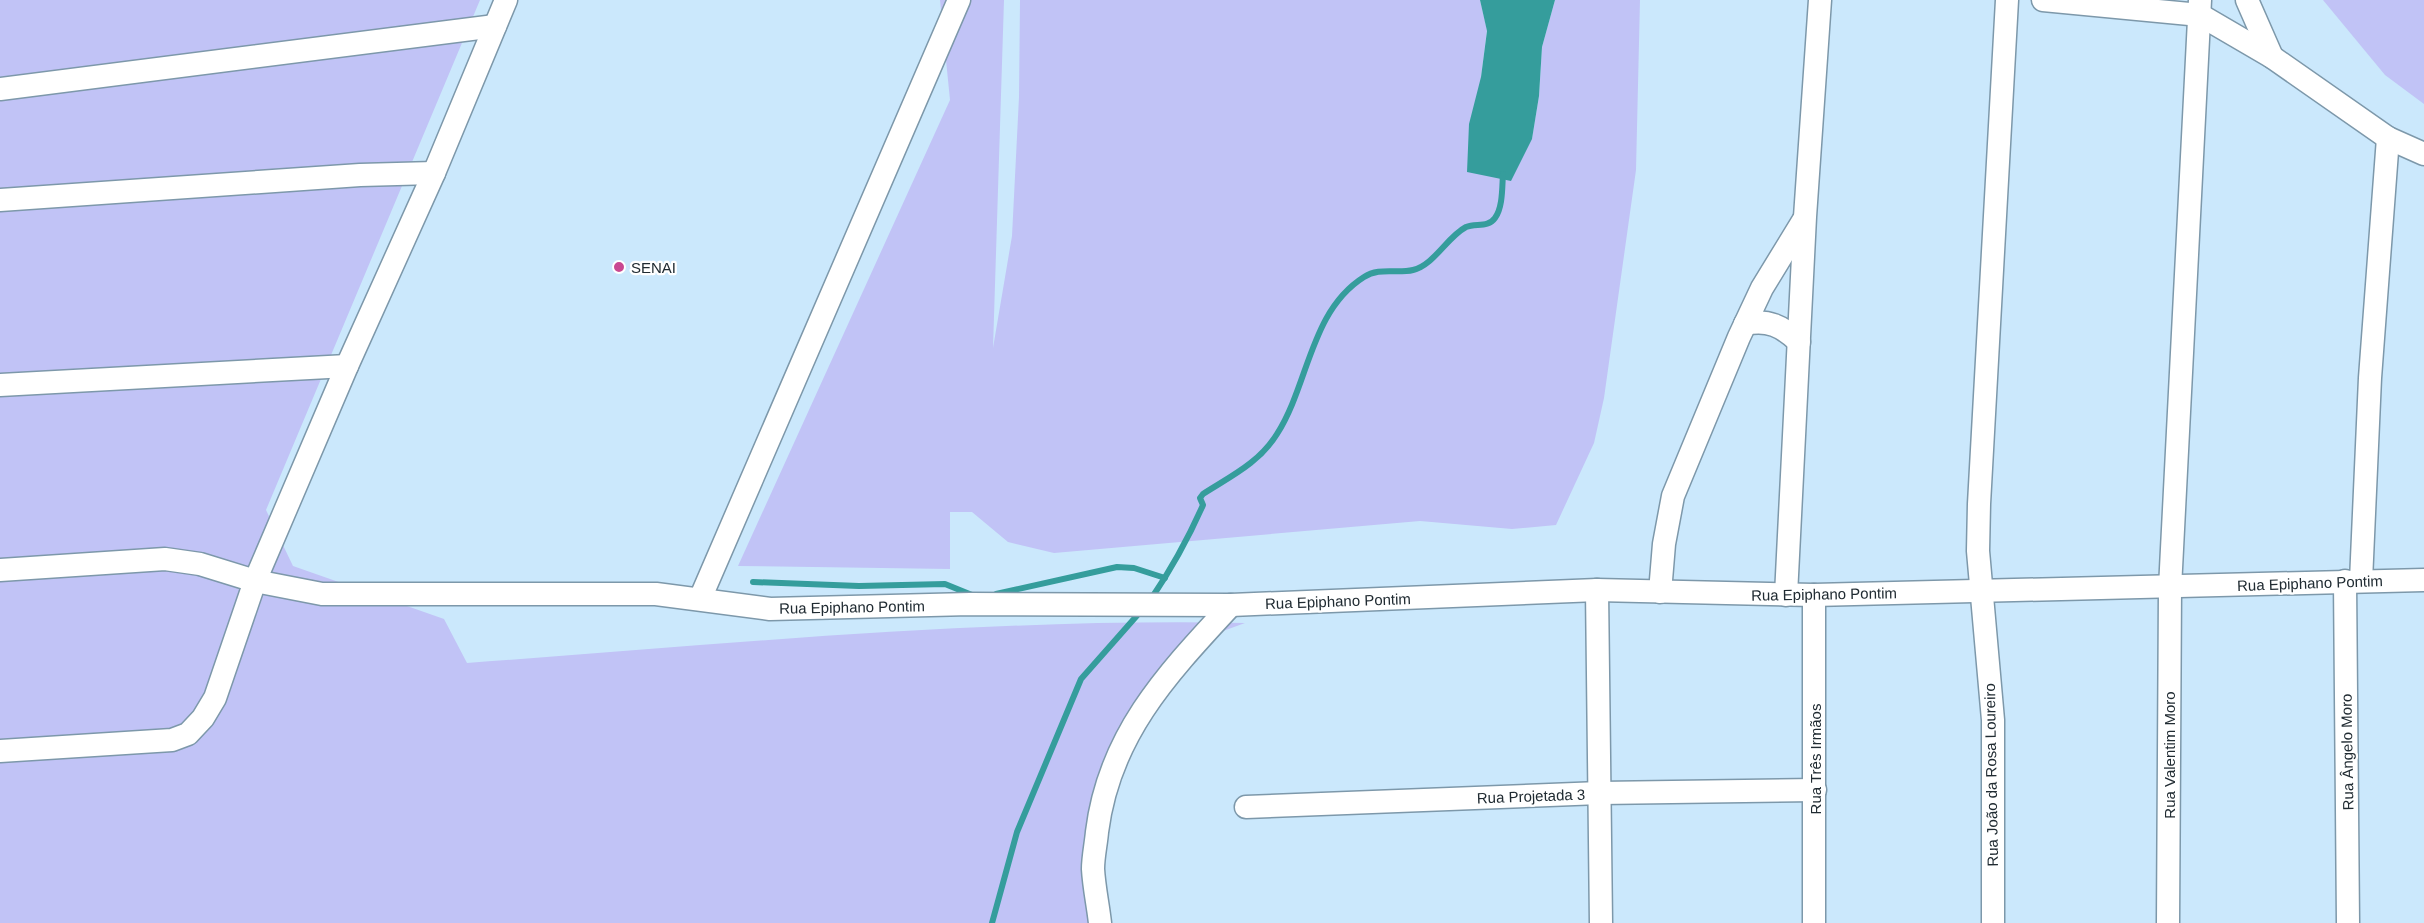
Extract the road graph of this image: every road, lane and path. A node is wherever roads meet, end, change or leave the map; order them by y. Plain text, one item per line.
1 (506, 0) edge
2 (959, 0) edge
3 (1820, 0) edge
4 (2007, 0) edge
5 (2043, 0) edge
6 (2247, 0) edge
7 (2200, 8) edge
8 (495, 26) junction
9 (2272, 57) junction
10 (0, 89) edge
11 (2388, 138) junction
12 (2424, 154) edge
13 (434, 173) junction
14 (0, 200) edge
15 (1805, 217) junction
16 (1745, 324) junction
17 (1799, 342) junction
18 (347, 366) junction
19 (0, 385) edge
20 (0, 570) edge
21 (2424, 580) edge
22 (255, 581) junction
23 (2353, 581) junction
24 (2170, 588) junction
25 (1597, 590) junction
26 (1660, 592) junction
27 (1983, 592) junction
28 (1786, 595) junction
29 (1814, 595) junction
30 (700, 599) junction
31 (1231, 605) junction
32 (0, 751) edge
33 (1815, 790) junction
34 (1600, 793) junction
35 (1246, 807) dead end
36 (1100, 923) edge
37 (1600, 923) edge
38 (1814, 923) edge
39 (1993, 923) edge
40 (2168, 923) edge
41 (2348, 923) edge

1 - 8 street
2 - 30 street
3 - 15 street
4 - 27 street, Rua João da Rosa Loureiro
5 - 7 street
6 - 9 street
7 - 9 street
7 - 24 street, Rua Valentim Moro
8 - 10 street
8 - 13 street
9 - 11 street
11 - 12 street
11 - 23 street, Rua Ângelo Moro
13 - 14 street
13 - 18 street
15 - 16 street
15 - 17 street
16 - 17 street
16 - 26 street
17 - 28 street
18 - 19 street
18 - 22 street
20 - 22 street, Rua Epiphano Pontim
21 - 23 street, Rua Epiphano Pontim
22 - 30 street, Rua Epiphano Pontim
22 - 32 street
23 - 24 street, Rua Epiphano Pontim
23 - 41 street, Rua Ângelo Moro
24 - 27 street, Rua Epiphano Pontim
24 - 40 street, Rua Valentim Moro
25 - 26 street, Rua Epiphano Pontim
25 - 31 street, Rua Epiphano Pontim
25 - 34 street
26 - 28 street, Rua Epiphano Pontim
27 - 29 street, Rua Epiphano Pontim
27 - 39 street, Rua João da Rosa Loureiro
28 - 29 street, Rua Epiphano Pontim
29 - 33 street, Rua Três Irmãos
30 - 31 street, Rua Epiphano Pontim
31 - 36 street
33 - 34 street, Rua Projetada 3
33 - 38 street, Rua Três Irmãos
34 - 35 street, Rua Projetada 3
34 - 37 street

